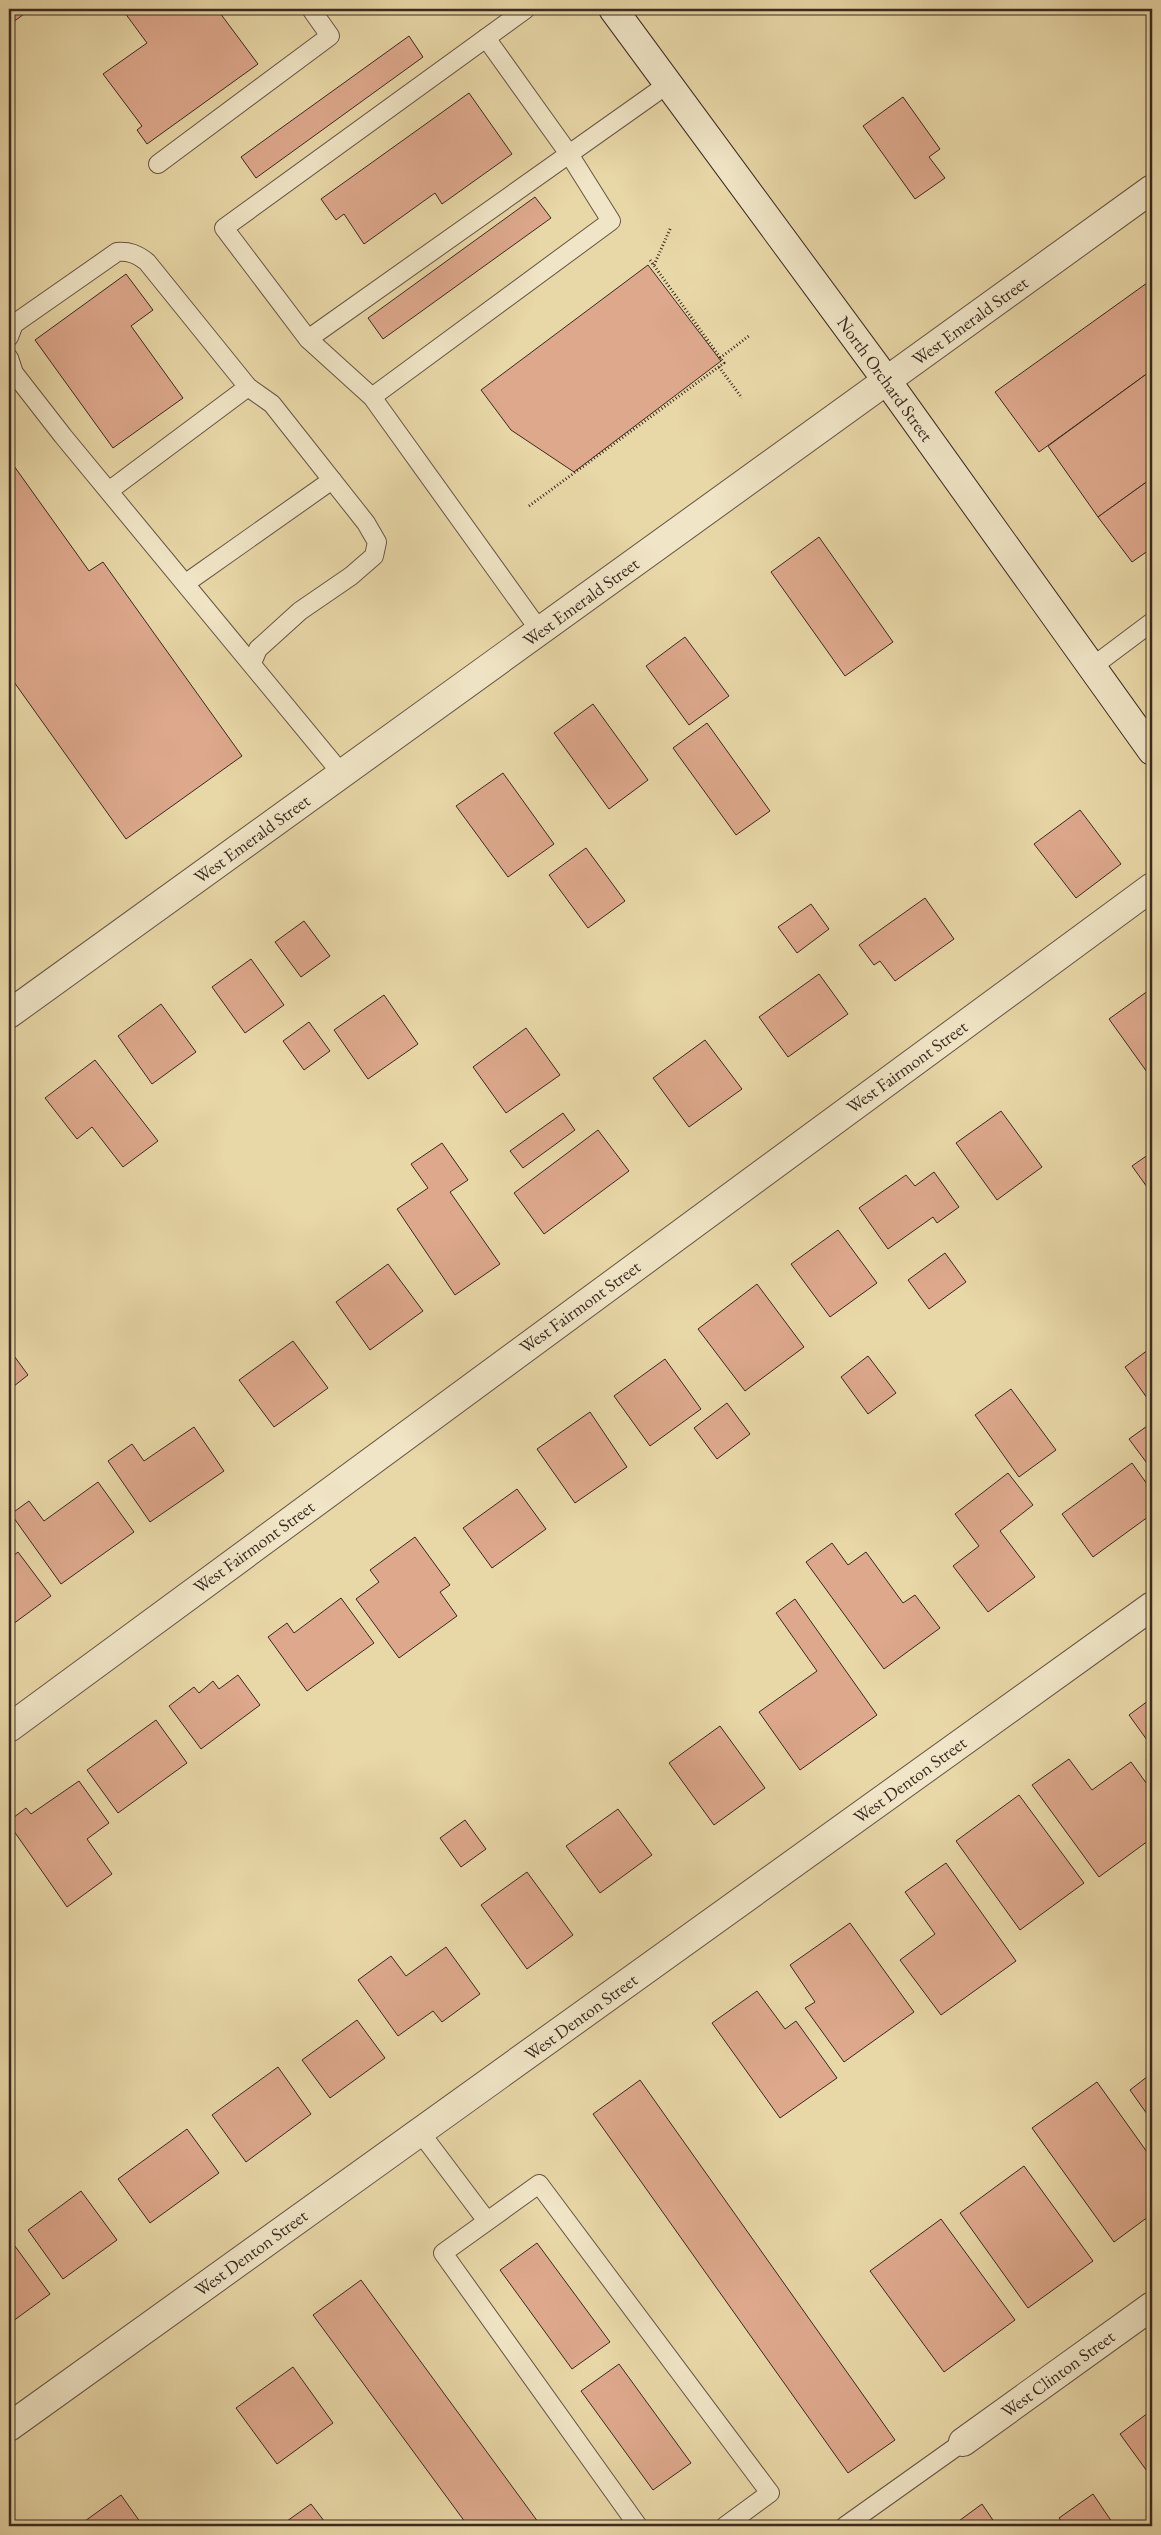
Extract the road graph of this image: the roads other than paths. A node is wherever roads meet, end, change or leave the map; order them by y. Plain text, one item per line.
1 (311, 9) edge
2 (526, 9) edge
3 (613, 9) edge
4 (486, 38) junction
5 (668, 84) junction
6 (570, 154) junction
7 (158, 164) dead end
8 (1152, 189) edge
9 (9, 337) edge
10 (308, 339) junction
11 (9, 358) edge
12 (887, 380) junction
13 (248, 387) junction
14 (372, 397) junction
15 (332, 480) junction
16 (110, 490) junction
17 (186, 583) junction
18 (1152, 622) edge
19 (540, 631) junction
20 (252, 663) junction
21 (1092, 667) junction
22 (1152, 751) edge
23 (342, 774) junction
24 (1152, 887) edge
25 (9, 1014) edge
26 (1152, 1606) edge
27 (9, 1728) edge
28 (420, 2132) junction
29 (487, 2221) junction
30 (1152, 2306) edge
31 (9, 2427) edge
32 (963, 2442) joint
33 (638, 2526) edge
34 (725, 2526) edge
35 (845, 2526) edge

1 - 7 lane
2 - 4 lane
3 - 5 street, North Orchard Street
4 - 6 lane
4 - 10 lane
5 - 6 lane
5 - 12 street, North Orchard Street
6 - 10 lane
6 - 14 lane
8 - 12 street, West Emerald Street
9 - 13 lane
10 - 14 lane
11 - 16 lane
12 - 19 street, West Emerald Street
12 - 21 street, North Orchard Street
13 - 15 lane
13 - 16 lane
14 - 19 lane
15 - 17 lane
15 - 20 lane
16 - 17 lane
17 - 20 lane
18 - 21 lane
19 - 23 street, West Emerald Street
20 - 23 lane
21 - 22 street, North Orchard Street
23 - 25 street, West Emerald Street
24 - 27 street, West Fairmont Street
26 - 28 street, West Denton Street
28 - 29 lane
28 - 31 street, West Denton Street
29 - 33 lane
29 - 34 lane
30 - 32 street, West Clinton Street
32 - 35 lane

